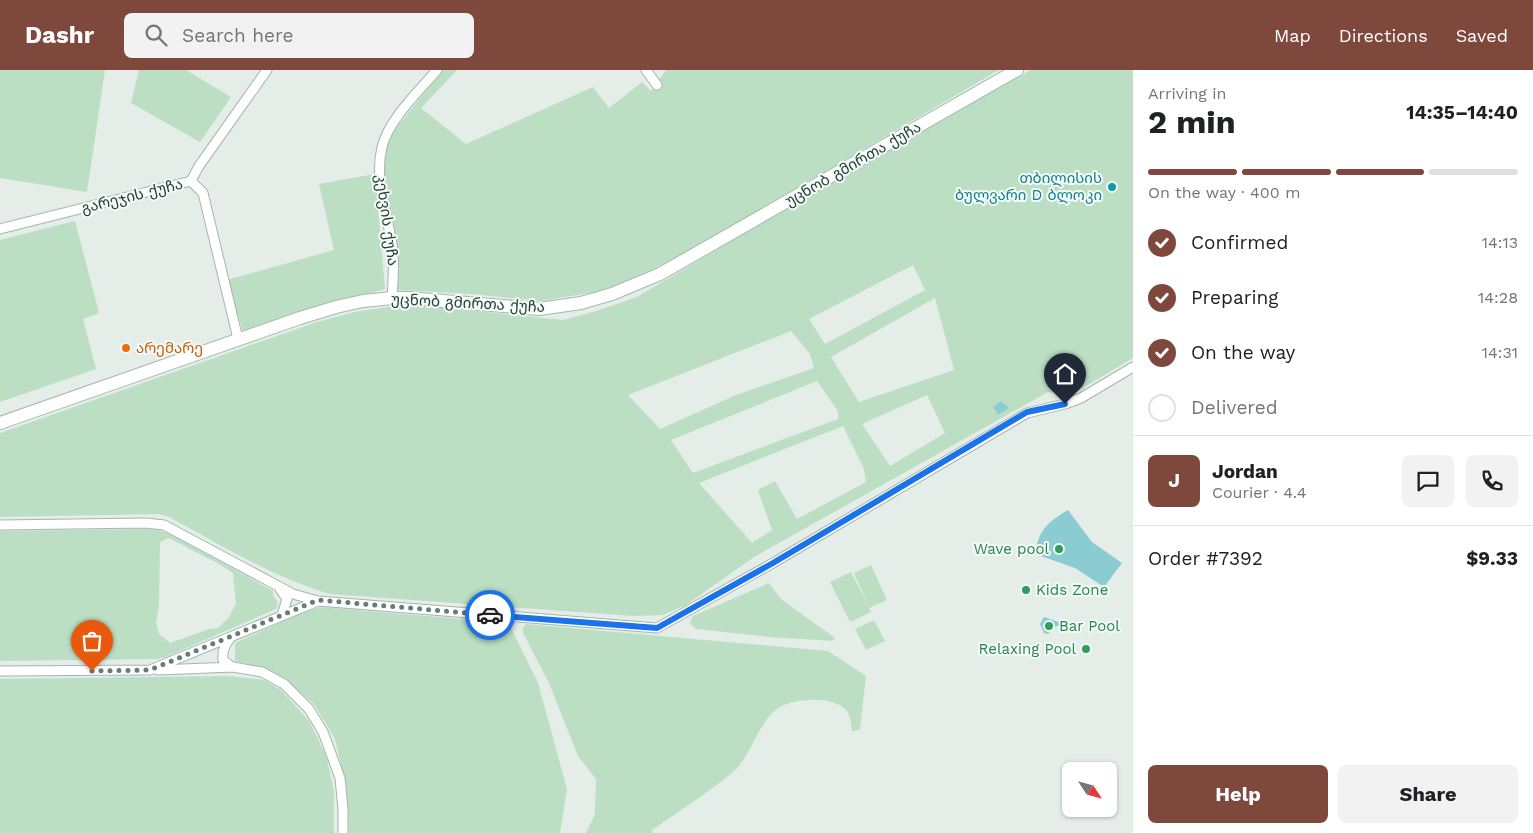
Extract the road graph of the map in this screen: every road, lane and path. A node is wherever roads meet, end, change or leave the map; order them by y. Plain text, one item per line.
1 (268, 70) edge
2 (436, 70) edge
3 (646, 70) edge
4 (1017, 70) edge
5 (657, 85) dead end
6 (191, 181) junction
7 (0, 229) edge
8 (392, 298) junction
9 (238, 339) junction
10 (1133, 367) edge
11 (0, 423) edge
12 (0, 525) edge
13 (280, 587) junction
14 (318, 600) junction
15 (282, 615) junction
16 (231, 637) junction
17 (233, 667) junction
18 (150, 670) junction
19 (0, 672) edge
20 (344, 833) edge

1 - 6 street, გარეჯის ქუჩა
2 - 8 street, კეხვის ქუჩა
3 - 5 street
4 - 8 main road, უცნობ გმირთა ქუჩა
6 - 7 street, გარეჯის ქუჩა
6 - 9 street
8 - 9 main road, უცნობ გმირთა ქუჩა
9 - 11 main road, უცნობ გმირთა ქუჩა
10 - 14 street
12 - 13 street
13 - 14 street
13 - 15 street
14 - 15 street
15 - 16 street
16 - 17 street
16 - 18 street
17 - 18 street
17 - 20 street
18 - 19 street

